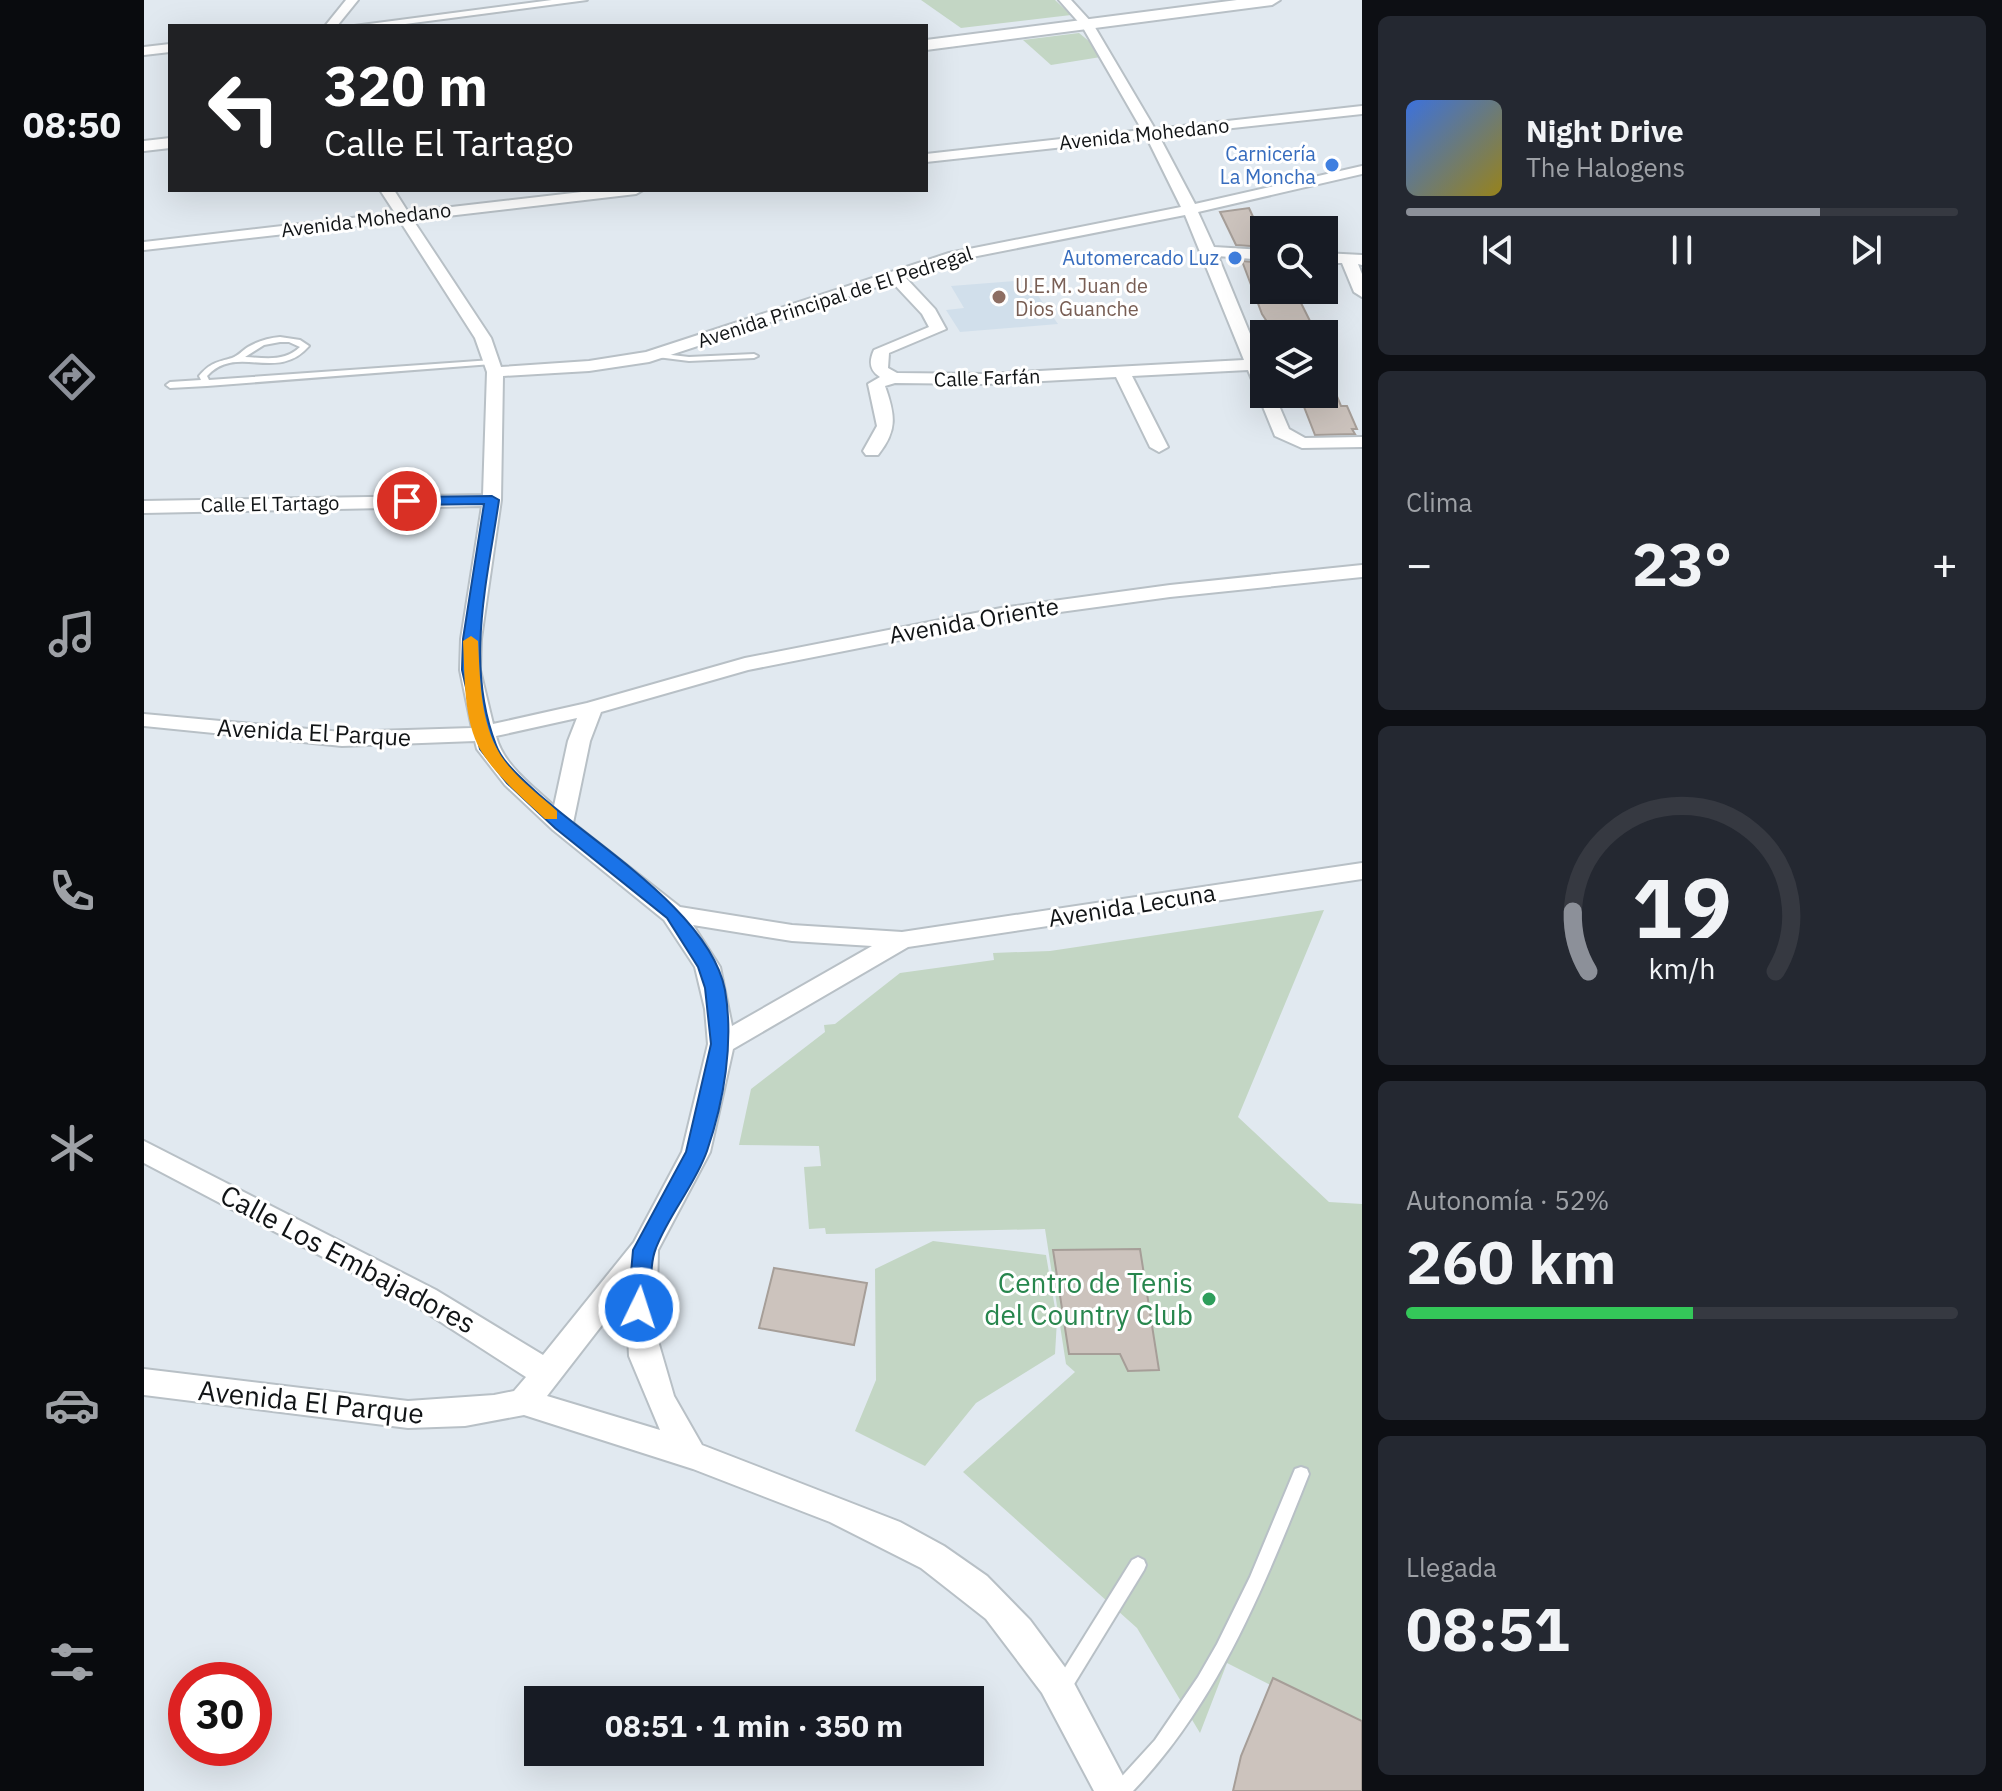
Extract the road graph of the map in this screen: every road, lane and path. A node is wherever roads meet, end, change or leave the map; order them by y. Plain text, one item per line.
1 (352, 0) edge
2 (581, 0) edge
3 (1065, 0) edge
4 (1231, 0) edge
5 (1272, 0) edge
6 (1085, 22) junction
7 (333, 24) edge
8 (377, 24) edge
9 (928, 42) edge
10 (168, 48) edge
11 (144, 51) edge
12 (1362, 110) edge
13 (1148, 134) junction
14 (168, 136) edge
15 (144, 139) edge
16 (168, 143) edge
17 (144, 146) edge
18 (928, 158) edge
19 (1362, 170) edge
20 (388, 192) edge
21 (617, 192) edge
22 (1191, 209) junction
23 (403, 215) junction
24 (144, 246) edge
25 (1209, 251) junction
26 (1250, 254) edge
27 (1355, 260) edge
28 (893, 274) junction
29 (1362, 292) edge
30 (657, 355) junction
31 (754, 356) dead end
32 (239, 358) junction
33 (1250, 360) edge
34 (1250, 365) edge
35 (493, 367) junction
36 (1123, 374) junction
37 (893, 378) junction
38 (207, 383) junction
39 (170, 385) dead end
40 (1269, 408) edge
41 (1362, 442) edge
42 (1159, 447) dead end
43 (872, 451) dead end
44 (492, 500) junction
45 (144, 507) edge
46 (1362, 571) edge
47 (592, 708) junction
48 (144, 720) edge
49 (484, 734) junction
50 (561, 825) junction
51 (1362, 871) edge
52 (673, 914) junction
53 (902, 940) junction
54 (721, 1044) junction
55 (144, 1151) edge
56 (644, 1250) junction
57 (547, 1374) junction
58 (144, 1382) edge
59 (524, 1402) junction
60 (690, 1452) junction
61 (1301, 1474) dead end
62 (1138, 1565) dead end
63 (1061, 1690) junction
64 (1113, 1791) edge
65 (1120, 1791) edge

1 - 7 street
2 - 8 street
3 - 6 street
4 - 6 street
5 - 6 street
6 - 9 street
6 - 13 street
10 - 11 street
12 - 13 street, Avenida Mohedano
13 - 18 street, Avenida Mohedano
13 - 22 street
14 - 15 street
16 - 17 street
19 - 22 street, Avenida Principal de El Pedregal
20 - 23 street
21 - 23 street, Avenida Mohedano
22 - 25 street
22 - 28 street, Avenida Principal de El Pedregal
23 - 24 street, Avenida Mohedano
23 - 35 street
25 - 26 street
25 - 33 street
27 - 29 street
28 - 30 street, Avenida Principal de El Pedregal
28 - 37 street, Calle Farfán
30 - 31 lane
30 - 35 street, Avenida Principal de El Pedregal
32 - 32 lane
32 - 38 lane
34 - 36 street, Calle Farfán
35 - 38 lane
35 - 44 street
36 - 37 street, Calle Farfán
36 - 42 street
37 - 43 street
38 - 39 lane
40 - 41 street
44 - 45 street, Calle El Tartago
44 - 49 street
46 - 47 street, Avenida Oriente
47 - 49 street, Avenida Oriente
47 - 50 street
48 - 49 street, Avenida El Parque
49 - 50 street
50 - 52 street
51 - 53 street, Avenida Lecuna
52 - 53 street, Avenida Lecuna
52 - 54 street
53 - 54 street, Avenida Lecuna
54 - 56 street
55 - 57 street, Calle Los Embajadores
56 - 57 street
56 - 60 street
57 - 59 street
58 - 59 street, Avenida El Parque
59 - 60 street
60 - 63 street
61 - 65 lane
62 - 63 lane
63 - 64 street

